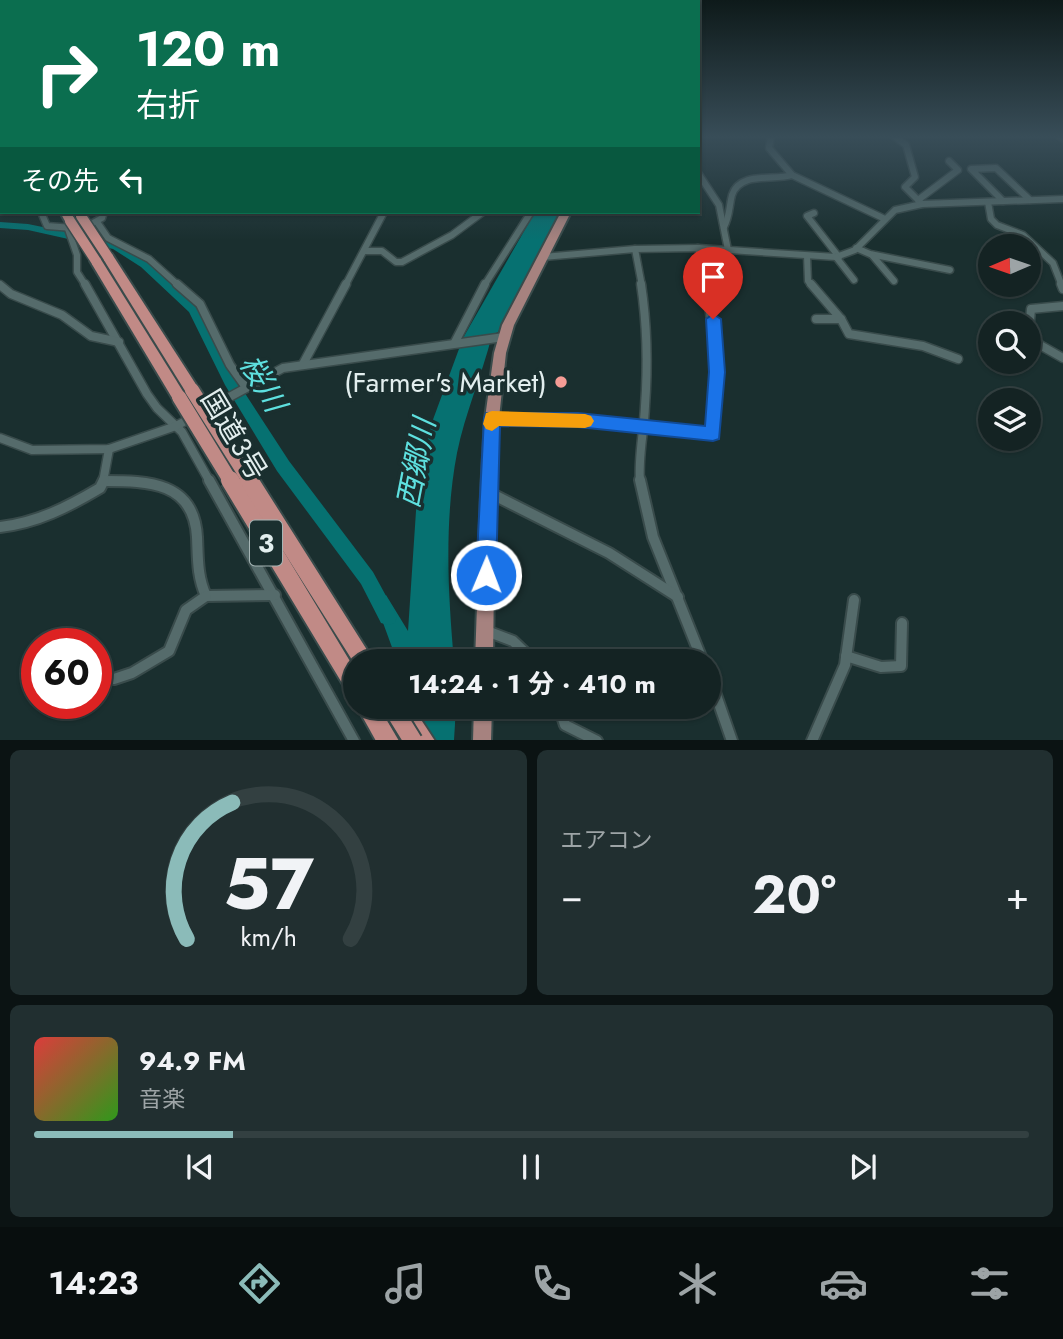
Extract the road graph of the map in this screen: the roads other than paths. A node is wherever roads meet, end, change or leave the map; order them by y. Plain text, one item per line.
1 (788, 171) edge
2 (913, 171) edge
3 (957, 171) edge
4 (973, 171) edge
5 (999, 171) edge
6 (792, 175) junction
7 (702, 180) edge
8 (1063, 199) edge
9 (1030, 200) junction
10 (1003, 201) junction
11 (920, 202) junction
12 (988, 202) junction
13 (814, 213) dead end
14 (42, 214) edge
15 (103, 214) edge
16 (383, 214) edge
17 (480, 214) edge
18 (530, 214) edge
19 (565, 214) edge
20 (73, 218) edge
21 (885, 219) junction
22 (97, 222) junction
23 (724, 227) junction
24 (698, 248) junction
25 (856, 248) junction
26 (635, 249) junction
27 (727, 250) junction
28 (363, 251) junction
29 (872, 255) junction
30 (807, 256) junction
31 (543, 257) junction
32 (837, 257) junction
33 (950, 270) dead end
34 (854, 280) dead end
35 (894, 281) dead end
36 (0, 285) edge
37 (1063, 289) edge
38 (1063, 306) edge
39 (1031, 311) edge
40 (816, 319) dead end
41 (841, 319) junction
42 (499, 338) junction
43 (119, 341) junction
44 (457, 342) junction
45 (1041, 346) edge
46 (1063, 358) edge
47 (958, 359) dead end
48 (303, 364) junction
49 (244, 388) junction
50 (185, 394) junction
51 (492, 418) junction
52 (176, 426) junction
53 (644, 426) junction
54 (0, 438) edge
55 (109, 449) junction
56 (104, 481) junction
57 (488, 492) junction
58 (0, 527) edge
59 (275, 595) junction
60 (206, 596) junction
61 (678, 597) junction
62 (854, 600) dead end
63 (902, 622) dead end
64 (484, 630) junction
65 (355, 649) edge
66 (484, 649) edge
67 (525, 649) edge
68 (698, 649) edge
69 (846, 656) junction
70 (343, 666) edge
71 (114, 679) dead end
72 (721, 709) edge
73 (375, 719) edge
74 (393, 719) edge
75 (401, 719) edge
76 (408, 719) edge
77 (483, 719) edge
78 (563, 719) edge
79 (354, 740) edge
80 (388, 740) edge
81 (414, 740) edge
82 (424, 740) edge
83 (482, 740) edge
84 (597, 740) edge
85 (732, 740) edge
86 (812, 740) edge

1 - 6 street
2 - 11 street
3 - 11 street
4 - 10 street
5 - 9 street
6 - 21 street
6 - 23 street
7 - 23 street
8 - 9 street
9 - 10 street
10 - 12 street
11 - 12 street
11 - 21 street
12 - 37 street
13 - 32 street
14 - 20 street
15 - 22 street
16 - 28 street
17 - 28 street
18 - 44 street
19 - 31 main road
20 - 22 street
20 - 43 street
20 - 50 highway, 国道3号 / 3, bridge
21 - 25 street
22 - 49 street
23 - 27 street
24 - 26 street
24 - 27 street
24 - 53 street
25 - 29 street
25 - 32 street
26 - 31 street
26 - 53 street
27 - 30 street
28 - 48 street
29 - 33 street
29 - 35 street
30 - 32 street
30 - 41 street
31 - 42 main road
32 - 34 street
36 - 43 street
38 - 39 street
40 - 41 street
41 - 47 street
42 - 44 street
42 - 51 main road
43 - 52 street
44 - 48 street
45 - 46 street
48 - 49 street
49 - 52 street
50 - 65 highway, 国道3号 / 3, bridge
50 - 70 highway, 国道3号 / 3, bridge
51 - 53 street
51 - 57 main road
52 - 55 street
52 - 59 street
53 - 61 street
54 - 55 street
55 - 56 street
56 - 58 street
56 - 60 street
57 - 61 street
57 - 64 main road
59 - 60 street
59 - 79 street
60 - 71 street
61 - 68 street
62 - 69 street
63 - 69 street
64 - 66 main road
64 - 67 street
69 - 86 street
72 - 85 street
73 - 80 highway
74 - 80 street
75 - 81 highway, bridge
76 - 82 highway
77 - 83 main road
78 - 84 street

